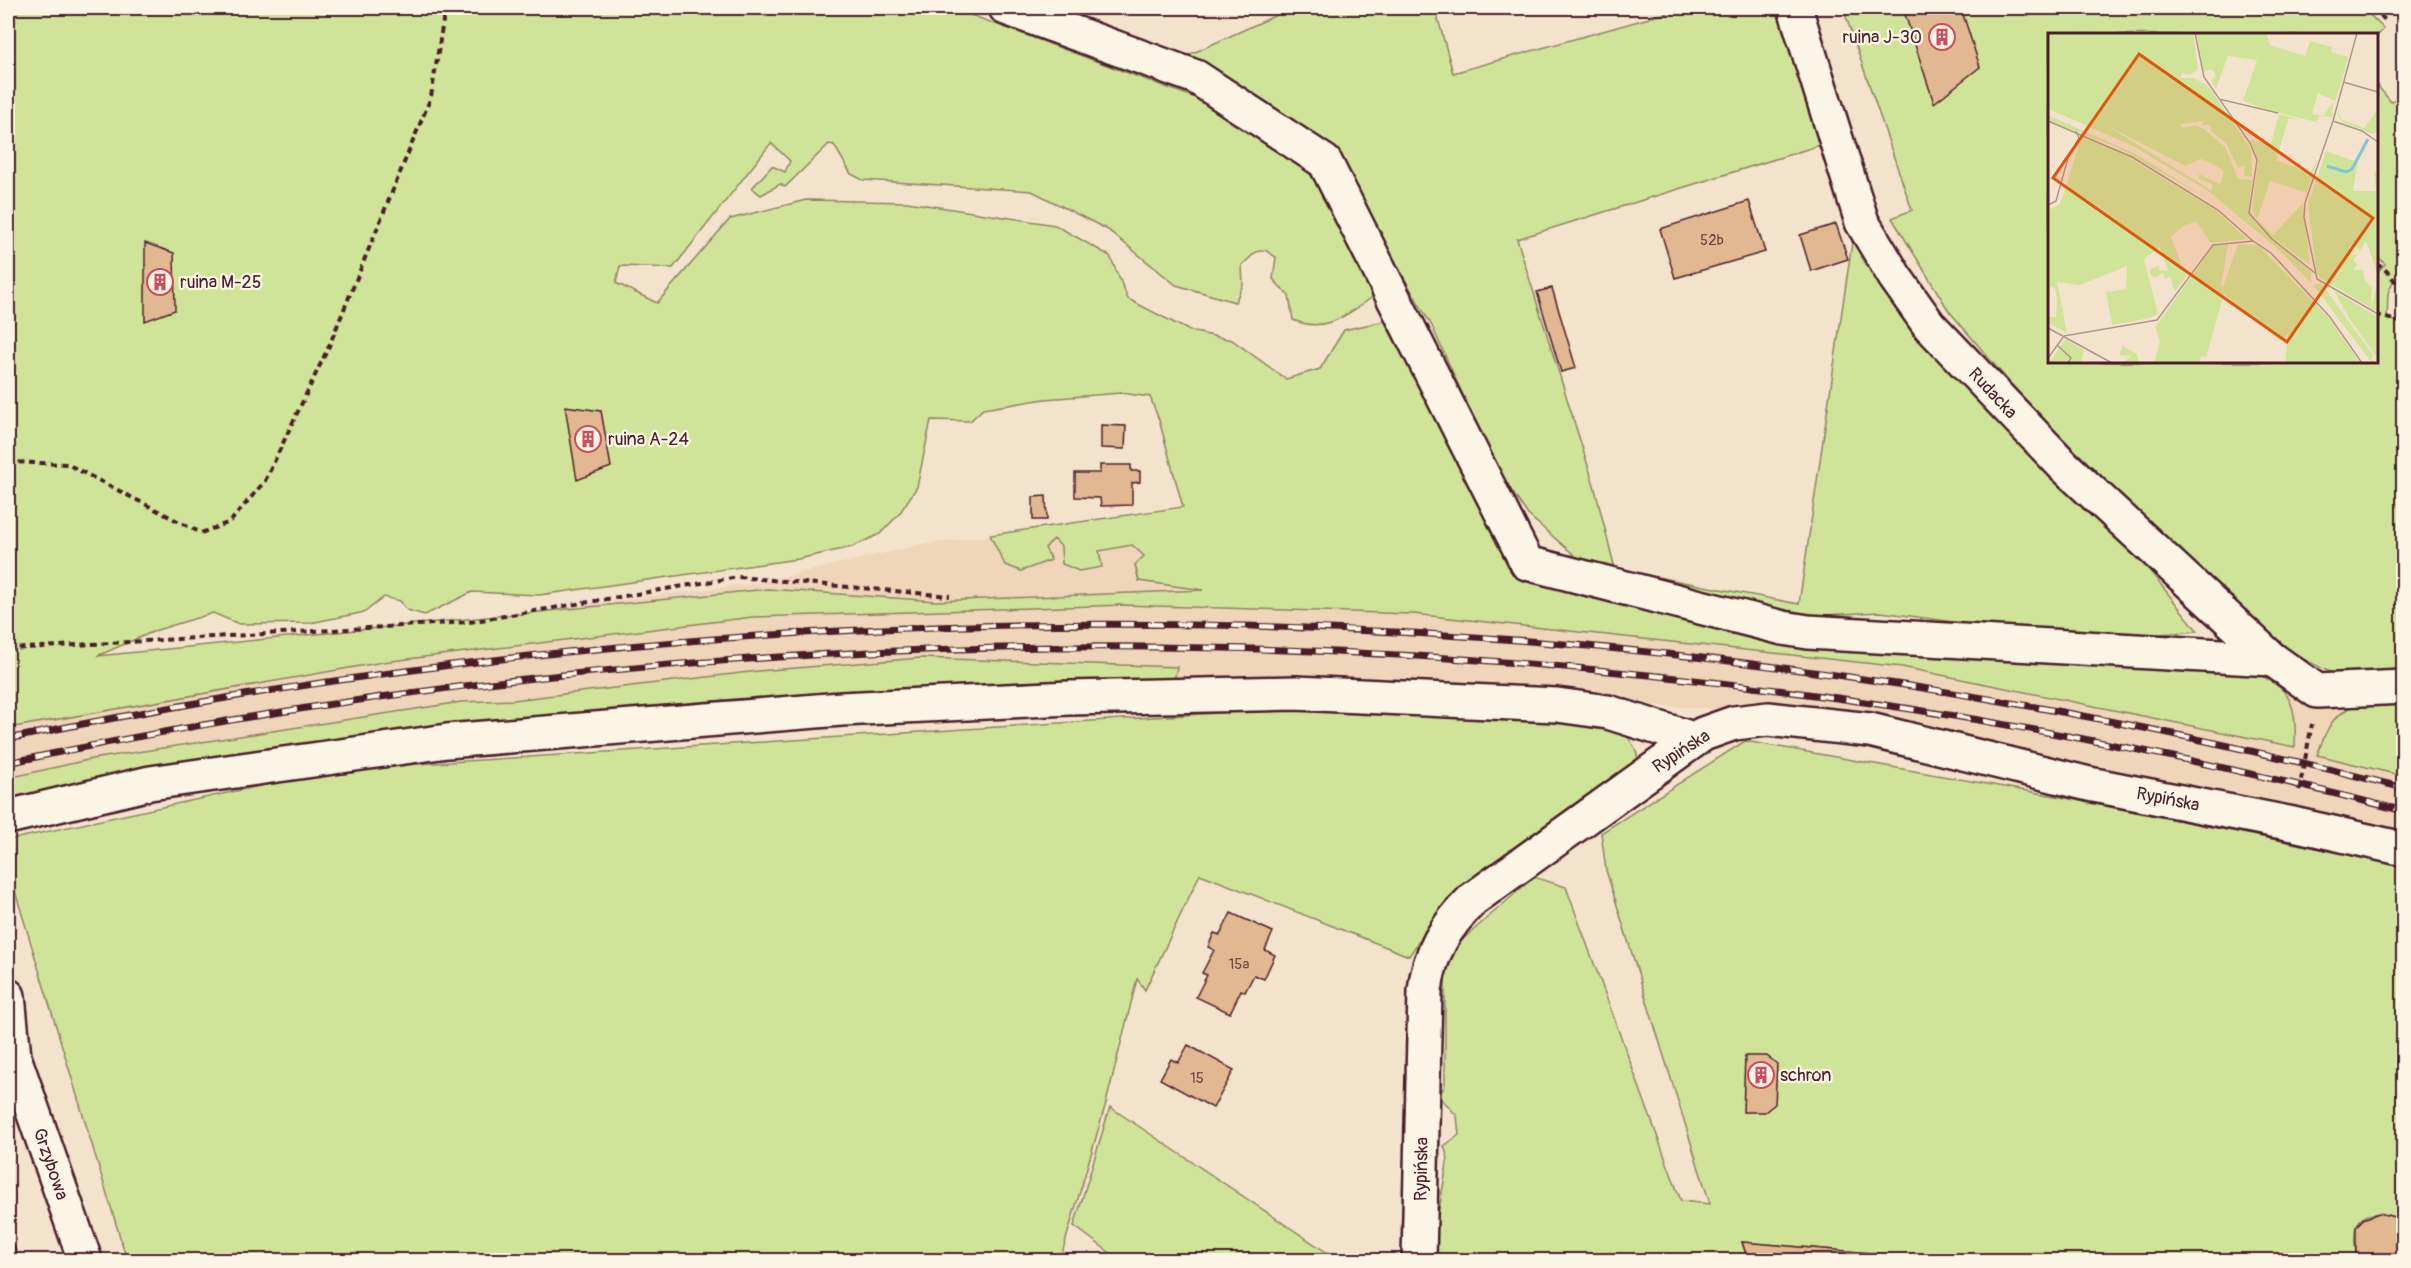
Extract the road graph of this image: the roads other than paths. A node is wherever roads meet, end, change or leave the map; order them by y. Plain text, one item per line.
1 (1006, 8) edge
2 (1795, 8) edge
3 (2272, 659) junction
4 (2403, 687) edge
5 (1693, 739) junction
6 (8, 817) edge
7 (2403, 849) edge
8 (8, 996) edge
9 (85, 1260) edge
10 (1419, 1260) edge

1 - 3 street
2 - 3 street, Rudacka
3 - 4 street, Rudacka
5 - 6 street
5 - 7 street, Rypińska
5 - 10 street, Rypińska
8 - 9 street, Grzybowa

